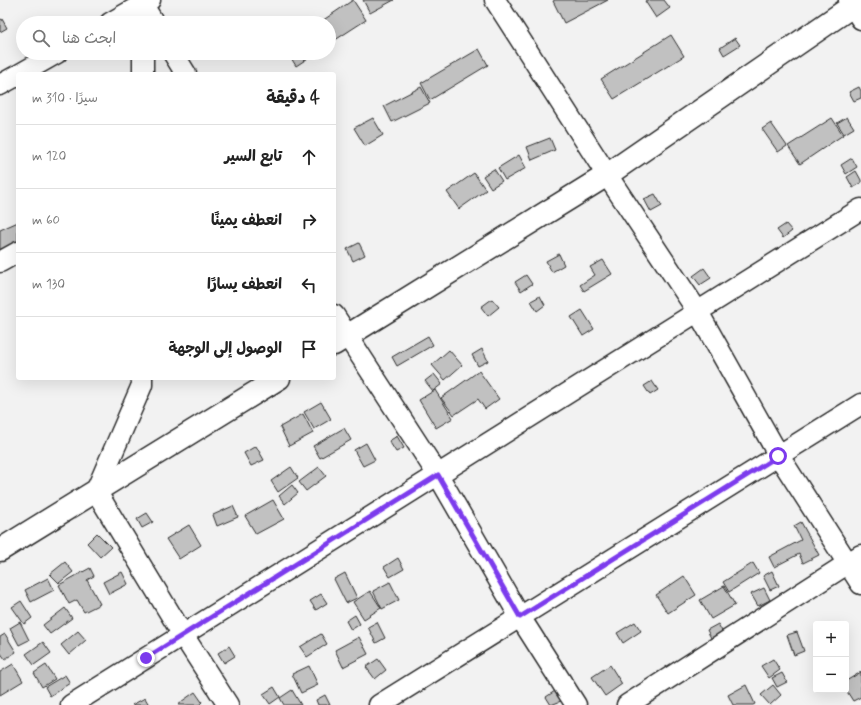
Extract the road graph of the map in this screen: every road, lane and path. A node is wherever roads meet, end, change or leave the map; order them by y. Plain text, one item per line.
1 (495, 0) edge
2 (144, 6) edge
3 (856, 6) edge
4 (124, 16) edge
5 (150, 16) edge
6 (45, 60) edge
7 (143, 60) edge
8 (177, 60) edge
9 (24, 72) edge
10 (143, 72) edge
11 (185, 72) edge
12 (16, 77) edge
13 (0, 85) edge
14 (607, 175) junction
15 (861, 209) edge
16 (16, 253) edge
17 (0, 262) edge
18 (698, 312) junction
19 (336, 323) edge
20 (340, 340) edge
21 (142, 380) edge
22 (275, 380) edge
23 (861, 404) edge
24 (778, 456) junction
25 (438, 475) junction
26 (96, 491) junction
27 (0, 550) edge
28 (854, 559) edge
29 (861, 584) edge
30 (520, 617) junction
31 (183, 635) junction
32 (71, 705) edge
33 (228, 705) edge
34 (379, 705) edge
35 (576, 705) edge
36 (627, 705) edge

1 - 14 street
2 - 4 street
2 - 5 street
3 - 14 street
6 - 9 street
7 - 10 street
8 - 11 street
12 - 13 street
14 - 18 street
14 - 20 street
15 - 18 street
16 - 17 street
18 - 24 street
18 - 25 street
19 - 20 street
20 - 25 street
21 - 26 street
22 - 26 street
23 - 24 street
24 - 28 street
24 - 30 street
25 - 30 street
25 - 31 street
26 - 27 street
26 - 31 street
28 - 29 street
28 - 36 street
30 - 34 street
30 - 35 street
31 - 32 street
31 - 33 street

